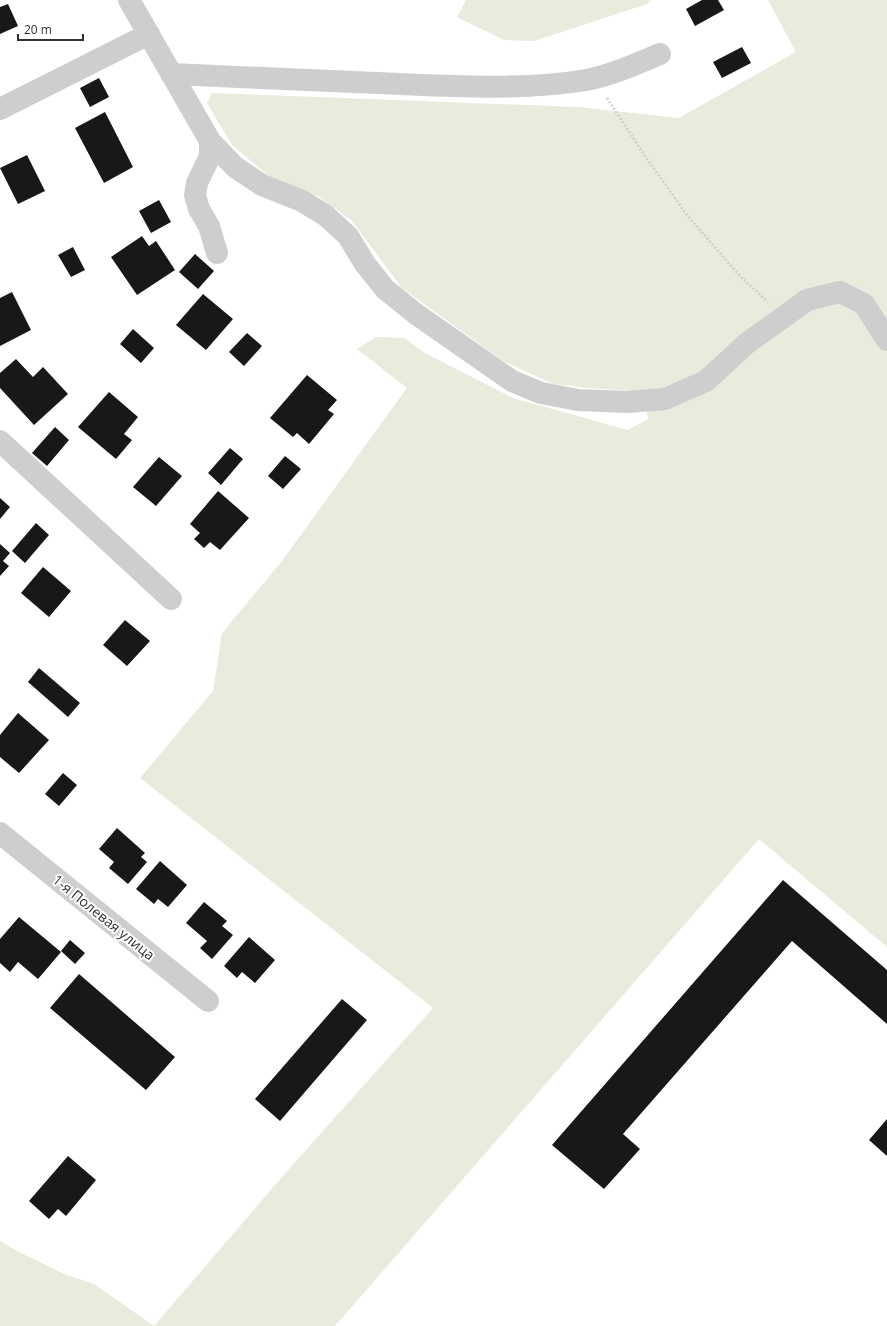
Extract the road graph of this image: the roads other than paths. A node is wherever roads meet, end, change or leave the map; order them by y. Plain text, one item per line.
1 (130, 0) edge
2 (149, 34) junction
3 (660, 54) dead end
4 (172, 74) junction
5 (0, 109) edge
6 (210, 141) junction
7 (217, 253) dead end
8 (887, 340) edge
9 (0, 442) edge
10 (171, 599) dead end
11 (0, 833) edge
12 (208, 1001) dead end

1 - 2 street
2 - 4 street
2 - 5 street
3 - 4 street
4 - 6 street
6 - 7 street
6 - 8 street
9 - 10 street
11 - 12 street, 1-я Полевая улица

